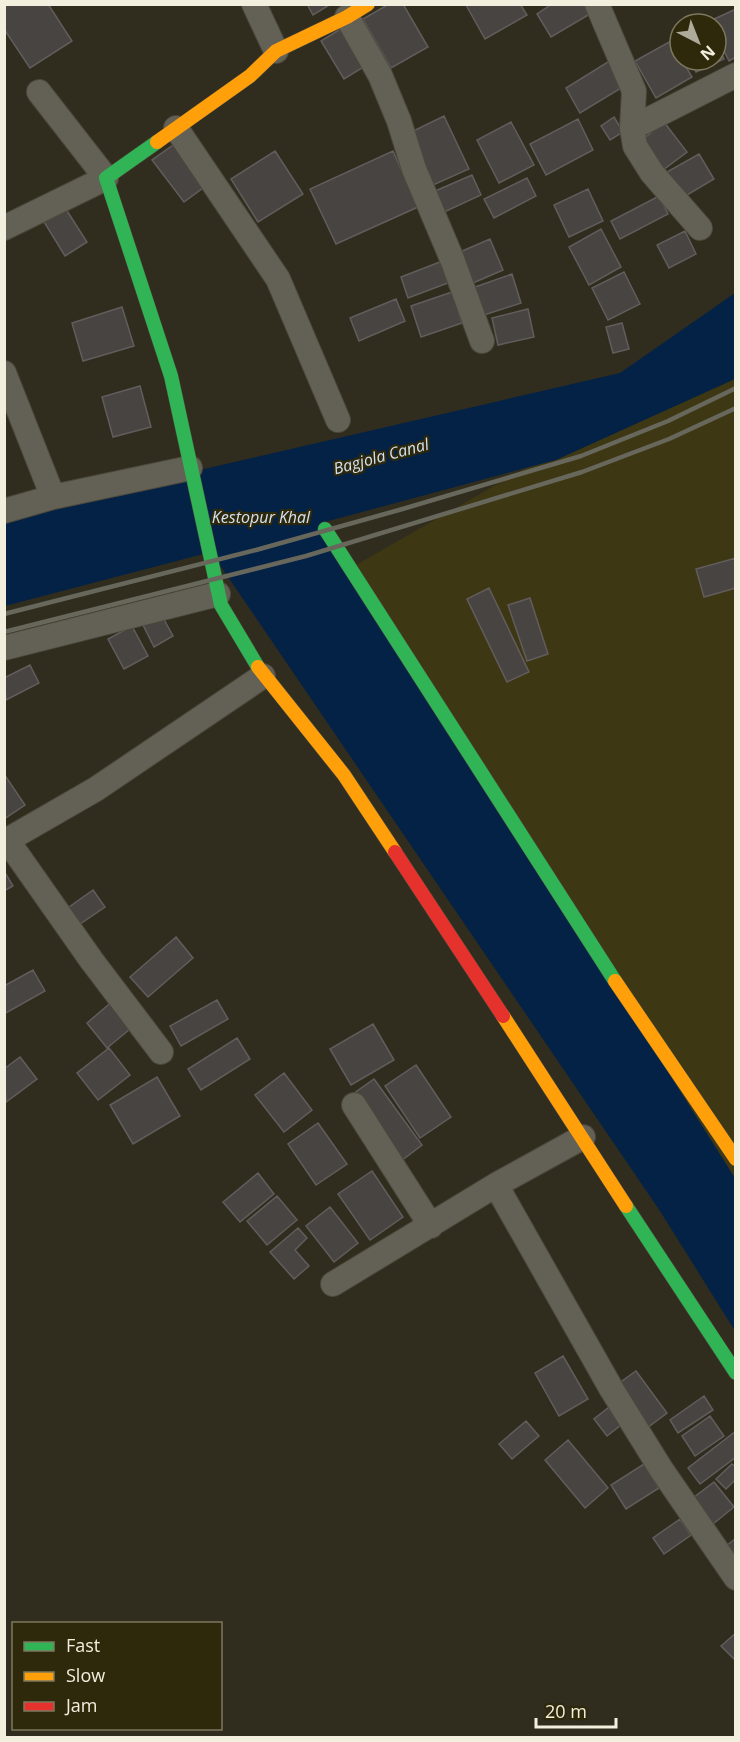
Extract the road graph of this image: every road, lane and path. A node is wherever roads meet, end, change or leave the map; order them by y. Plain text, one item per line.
1 (254, 4) edge
2 (368, 4) edge
3 (597, 4) edge
4 (347, 17) junction
5 (276, 51) junction
6 (735, 75) edge
7 (39, 92) dead end
8 (176, 128) junction
9 (632, 128) junction
10 (106, 178) junction
11 (4, 228) edge
12 (700, 228) dead end
13 (482, 342) dead end
14 (4, 373) edge
15 (338, 420) dead end
16 (190, 468) junction
17 (53, 497) junction
18 (4, 511) edge
19 (325, 529) dead end
20 (217, 589) junction
21 (4, 648) edge
22 (263, 676) junction
23 (6, 841) edge
24 (161, 1052) dead end
25 (354, 1105) dead end
26 (583, 1137) junction
27 (735, 1159) edge
28 (496, 1185) junction
29 (430, 1226) junction
30 (333, 1284) dead end
31 (735, 1373) edge
32 (735, 1578) edge

1 - 5 street
2 - 4 street
3 - 9 street
4 - 5 street
4 - 13 street
5 - 8 street
6 - 9 street
7 - 10 street
8 - 10 street
8 - 15 street
9 - 12 street
10 - 11 street
10 - 16 street
14 - 17 street
16 - 17 street
16 - 20 street
17 - 18 street
19 - 27 street
20 - 21 street
20 - 22 street
22 - 23 street
22 - 26 street
23 - 24 street
25 - 29 street
26 - 28 street
26 - 31 street
28 - 29 street
28 - 32 street
29 - 30 street

